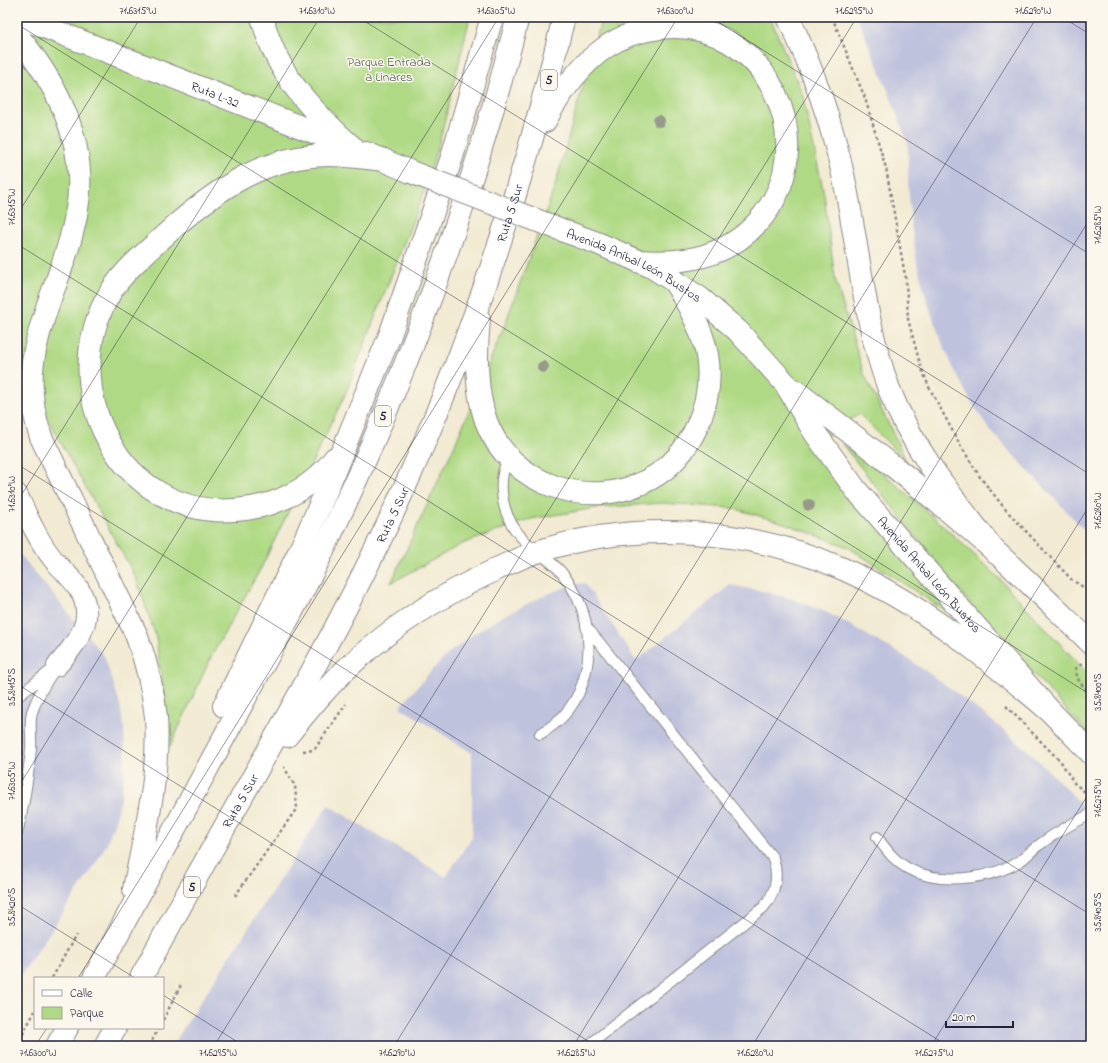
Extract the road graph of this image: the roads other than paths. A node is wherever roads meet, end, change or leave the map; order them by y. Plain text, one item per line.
1 (19, 17) edge
2 (262, 17) edge
3 (492, 17) edge
4 (518, 17) edge
5 (564, 17) edge
6 (788, 17) edge
7 (17, 35) edge
8 (532, 142) junction
9 (352, 147) junction
10 (384, 160) junction
11 (411, 172) joint
12 (638, 261) junction
13 (674, 281) junction
14 (481, 296) junction
15 (785, 383) junction
16 (346, 443) junction
17 (508, 458) junction
18 (17, 494) edge
19 (538, 551) junction
20 (996, 552) junction
21 (586, 626) junction
22 (1088, 652) edge
23 (57, 666) junction
24 (17, 697) edge
25 (1050, 710) junction
26 (540, 734) dead end
27 (1091, 753) edge
28 (194, 793) junction
29 (239, 802) junction
30 (1091, 814) edge
31 (17, 834) edge
32 (877, 836) dead end
33 (130, 909) junction
34 (95, 977) edge
35 (142, 977) edge
36 (66, 1029) edge
37 (114, 1029) edge
38 (57, 1046) edge
39 (105, 1046) edge
40 (588, 1046) edge

1 - 9 main road, Ruta L-32
2 - 9 main road
3 - 16 main road
4 - 28 main road, 5
5 - 8 main road, Ruta 5 Sur / 5
6 - 20 main road
7 - 33 main road
8 - 12 main road
8 - 14 main road, Ruta 5 Sur / 5
9 - 10 main road, Ruta L-32
10 - 11 main road, Ruta L-32
10 - 16 main road
11 - 12 main road, Avenida Aníbal León Bustos, bridge
12 - 13 main road, Avenida Aníbal León Bustos
13 - 15 main road, Avenida Aníbal León Bustos
13 - 17 main road
14 - 17 main road
14 - 29 main road, Ruta 5 Sur / 5
15 - 20 main road, Avenida Aníbal León Bustos
15 - 25 main road, Avenida Aníbal León Bustos
16 - 28 main road
17 - 19 lane
18 - 23 street
19 - 21 lane
19 - 25 main road
19 - 29 main road
20 - 22 main road, Avenida Aníbal León Bustos
21 - 26 lane
21 - 40 lane
23 - 24 lane
23 - 31 lane
25 - 27 main road, Avenida Aníbal León Bustos
28 - 33 main road, 5
29 - 35 main road, Ruta 5 Sur / 5
30 - 32 lane
33 - 34 main road, 5
36 - 38 main road
37 - 39 main road

